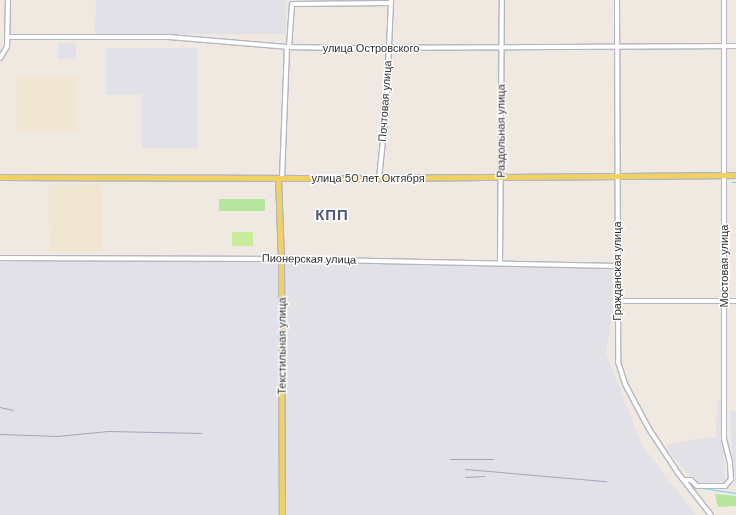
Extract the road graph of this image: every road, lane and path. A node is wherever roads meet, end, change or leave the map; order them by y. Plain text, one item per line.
1 (8, 0) edge
2 (502, 0) edge
3 (617, 0) edge
4 (724, 0) edge
5 (391, 1) edge
6 (7, 37) junction
7 (724, 46) junction
8 (736, 46) edge
9 (288, 47) junction
10 (501, 47) junction
11 (617, 47) junction
12 (389, 48) junction
13 (0, 58) edge
14 (736, 175) edge
15 (618, 176) junction
16 (724, 176) junction
17 (0, 177) edge
18 (280, 178) junction
19 (379, 178) junction
20 (500, 178) junction
21 (0, 258) edge
22 (281, 259) junction
23 (500, 263) junction
24 (618, 266) junction
25 (617, 301) junction
26 (724, 301) junction
27 (736, 301) edge
28 (684, 480) junction
29 (282, 515) edge
30 (711, 515) edge

1 - 6 street
2 - 10 street, Раздольная улица
3 - 11 street, Гражданская улица
4 - 7 street, Мостовая улица
5 - 9 street, Текстильная улица
5 - 12 street, Почтовая улица
6 - 9 street, улица Островского
6 - 13 street
7 - 8 street, улица Островского
7 - 11 street, улица Островского
7 - 16 street, Мостовая улица
9 - 12 street, улица Островского
9 - 18 street, Текстильная улица
10 - 11 street, улица Островского
10 - 12 street, улица Островского
10 - 20 street, Раздольная улица
11 - 15 street, Гражданская улица
12 - 19 street, Почтовая улица
14 - 16 main road, улица 50 лет Октября
15 - 16 main road, улица 50 лет Октября
15 - 20 main road, улица 50 лет Октября
15 - 24 street, Гражданская улица
16 - 26 street, Мостовая улица
17 - 18 main road, улица 50 лет Октября
18 - 19 main road, улица 50 лет Октября
18 - 22 main road, Текстильная улица
19 - 20 main road, улица 50 лет Октября
20 - 23 street, Раздольная улица
21 - 22 street, Пионерская улица
22 - 23 street, Пионерская улица
22 - 29 main road, Текстильная улица
23 - 24 street, Пионерская улица
24 - 25 street, Гражданская улица
25 - 26 street
25 - 28 street, Гражданская улица
26 - 27 street
26 - 28 street, Мостовая улица
28 - 30 street, Гражданская улица

